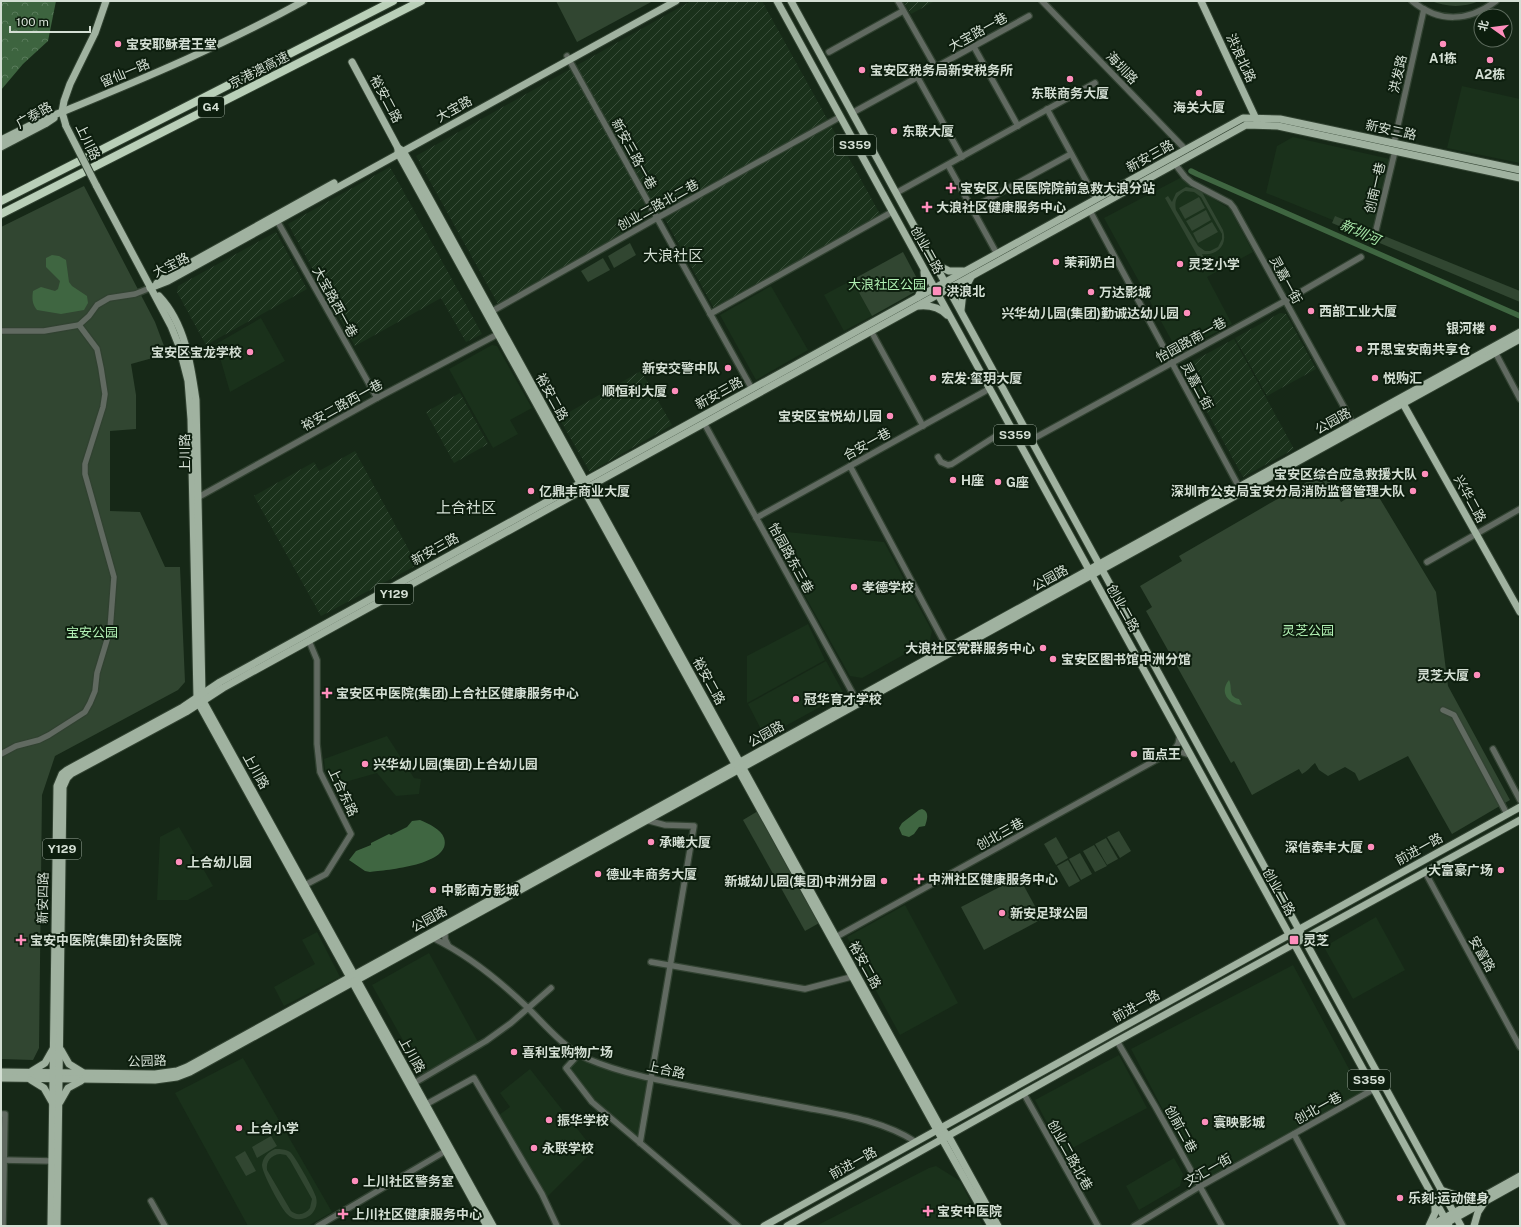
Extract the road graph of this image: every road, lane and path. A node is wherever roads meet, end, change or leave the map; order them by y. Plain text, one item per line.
1 (106, 1) edge
2 (304, 1) edge
3 (393, 1) edge
4 (421, 1) edge
5 (666, 1) edge
6 (676, 1) edge
7 (777, 1) edge
8 (791, 1) edge
9 (898, 1) edge
10 (1042, 1) edge
11 (1201, 1) edge
12 (1412, 1) edge
13 (1496, 1) edge
14 (1424, 10) junction
15 (903, 11) junction
16 (1029, 16) dead end
17 (974, 47) junction
18 (829, 52) dead end
19 (568, 58) junction
20 (352, 62) dead end
21 (936, 68) junction
22 (918, 78) junction
23 (1095, 83) dead end
24 (1047, 109) junction
25 (62, 112) junction
26 (852, 113) junction
27 (840, 117) junction
28 (1258, 122) junction
29 (1018, 126) junction
30 (1, 140) edge
31 (1394, 143) junction
32 (1, 147) edge
33 (1186, 150) junction
34 (400, 151) junction
35 (1395, 151) junction
36 (1071, 154) junction
37 (962, 157) junction
38 (1175, 164) junction
39 (948, 165) junction
40 (1520, 170) edge
41 (1520, 178) edge
42 (896, 194) junction
43 (1096, 199) junction
44 (1, 201) edge
45 (972, 208) junction
46 (1090, 211) junction
47 (892, 212) junction
48 (1, 214) edge
49 (276, 218) junction
50 (657, 218) junction
51 (1376, 230) dead end
52 (997, 254) junction
53 (1361, 257) dead end
54 (934, 262) junction
55 (924, 270) junction
56 (970, 272) junction
57 (946, 286) junction
58 (150, 288) junction
59 (936, 291) junction
60 (918, 297) junction
61 (1285, 301) junction
62 (916, 306) junction
63 (961, 312) junction
64 (489, 313) junction
65 (710, 314) junction
66 (951, 319) junction
67 (78, 325) junction
68 (1, 331) edge
69 (871, 331) junction
70 (1520, 332) edge
71 (500, 333) junction
72 (1520, 338) edge
73 (1494, 350) junction
74 (1172, 363) junction
75 (752, 389) junction
76 (989, 389) junction
77 (377, 398) junction
78 (1520, 399) edge
79 (1401, 401) junction
80 (704, 423) junction
81 (923, 426) junction
82 (1355, 426) junction
83 (1010, 427) junction
84 (1031, 440) junction
85 (938, 457) dead end
86 (850, 466) junction
87 (584, 485) junction
88 (1239, 487) junction
89 (195, 499) junction
90 (1520, 509) edge
91 (756, 518) junction
92 (1476, 534) junction
93 (1426, 562) dead end
94 (1100, 567) junction
95 (1090, 572) junction
96 (1520, 612) edge
97 (309, 641) junction
98 (948, 650) junction
99 (200, 700) junction
100 (857, 701) junction
101 (1443, 710) dead end
102 (1180, 735) junction
103 (1492, 749) dead end
104 (1174, 750) junction
105 (1, 754) edge
106 (1190, 755) junction
107 (739, 766) junction
108 (1520, 800) edge
109 (1520, 807) edge
110 (1508, 814) junction
111 (646, 820) junction
112 (1520, 820) edge
113 (1425, 872) junction
114 (303, 887) junction
115 (1375, 888) junction
116 (1379, 898) junction
117 (1299, 930) junction
118 (445, 931) junction
119 (1289, 935) junction
120 (836, 937) junction
121 (433, 938) junction
122 (1304, 939) junction
123 (1294, 944) junction
124 (448, 945) junction
125 (651, 962) dead end
126 (670, 966) junction
127 (855, 976) junction
128 (353, 979) junction
129 (551, 988) dead end
130 (528, 1008) junction
131 (1117, 1041) junction
132 (57, 1045) junction
133 (1520, 1047) edge
134 (579, 1054) junction
135 (1, 1072) edge
136 (27, 1076) junction
137 (56, 1076) junction
138 (86, 1076) junction
139 (1, 1078) edge
140 (651, 1079) junction
141 (412, 1084) junction
142 (1374, 1089) junction
143 (1010, 1090) junction
144 (1024, 1094) junction
145 (1014, 1100) junction
146 (56, 1106) junction
147 (423, 1106) junction
148 (1, 1114) edge
149 (939, 1129) junction
150 (1294, 1134) junction
151 (946, 1138) junction
152 (916, 1142) junction
153 (640, 1143) junction
154 (448, 1150) junction
155 (3, 1160) edge
156 (52, 1161) junction
157 (1520, 1176) edge
158 (1520, 1182) edge
159 (1199, 1187) junction
160 (1441, 1190) junction
161 (1434, 1200) junction
162 (1482, 1200) junction
163 (151, 1201) dead end
164 (1455, 1215) junction
165 (1445, 1223) edge
166 (4, 1226) edge
167 (51, 1226) edge
168 (57, 1226) edge
169 (165, 1226) edge
170 (318, 1226) edge
171 (486, 1226) edge
172 (493, 1226) edge
173 (557, 1226) edge
174 (738, 1226) edge
175 (764, 1226) edge
176 (787, 1226) edge
177 (991, 1226) edge
178 (998, 1226) edge
179 (1098, 1226) edge
180 (1134, 1226) edge
181 (1222, 1226) edge
182 (1343, 1226) edge
183 (1430, 1226) edge
184 (1461, 1226) edge
185 (1474, 1226) edge

1 - 25 main road, 上川路
2 - 25 main road, 留仙一路
3 - 44 highway, 京港澳高速 / G4
4 - 48 highway, 京港澳高速 / G4
5 - 19 main road, 大宝路
6 - 19 main road, 大宝路
7 - 27 main road, 创业二路 / S359
8 - 26 main road, 创业二路 / S359
9 - 15 street
10 - 33 street, 海圳路
11 - 28 main road, 洪浪北路
12 - 14 street
13 - 14 street
14 - 31 street, 洪发路
15 - 18 street
15 - 21 street
16 - 17 street, 大宝路一巷
17 - 21 street, 大宝路一巷
17 - 29 street
19 - 34 main road, 大宝路
19 - 50 street, 新安三路一巷
20 - 34 main road, 裕安二路
21 - 22 street, 大宝路一巷
22 - 26 street, 大宝路一巷
22 - 37 street
23 - 24 street
24 - 29 street
24 - 36 street
25 - 30 main road, 广泰路
25 - 32 main road, 广泰路
25 - 58 main road, 上川路, bridge
26 - 42 main road, 创业二路 / S359
27 - 47 main road, 创业二路 / S359
27 - 50 street, 创业二路北二巷
28 - 31 main road, 新安二路
28 - 33 main road, 新安三路
28 - 35 main road, 新安二路
28 - 38 main road, 新安三路
29 - 37 street
31 - 40 main road, 新安二路
33 - 43 main road, 新安三路
34 - 49 main road, 大宝路
34 - 64 main road, 裕安二路
35 - 41 main road, 新安二路
35 - 51 street, 创南一巷
36 - 43 street
36 - 45 street
37 - 39 street
38 - 46 main road, 新安三路
38 - 61 street, 灵嘉一街
39 - 42 street
39 - 45 street
42 - 54 main road, 创业二路 / S359
43 - 52 main road, 新安三路
45 - 52 street
46 - 56 main road, 新安三路
46 - 74 street, 灵嘉二街
47 - 55 main road, 创业二路 / S359
47 - 65 street
49 - 58 main road, 大宝路
49 - 77 street, 大宝路西一巷
50 - 64 street, 创业二路北二巷
50 - 65 street, 新安三路一巷
52 - 56 main road, 新安三路
53 - 61 street, 怡园路南一巷
54 - 56 main road
54 - 57 main road, 创业二路 / S359
55 - 59 main road, 创业二路 / S359
55 - 60 main road
56 - 57 main road, 新安三路
56 - 63 main road
57 - 59 main road, 新安三路
57 - 63 main road, 创业二路 / S359
58 - 67 street
58 - 89 main road, 上川路
59 - 60 main road, 新安三路
59 - 62 main road, 新安三路
59 - 66 main road, 创业二路 / S359
60 - 75 main road, 新安三路
61 - 74 street, 怡园路南一巷
61 - 82 street, 灵嘉一街
62 - 66 main road
62 - 69 main road, 新安三路
63 - 84 main road, 创业二路 / S359
64 - 71 main road, 裕安二路
65 - 75 street, 新安三路一巷
66 - 76 main road, 创业二路 / S359
67 - 68 street
67 - 105 street
69 - 80 main road, 新安三路
69 - 81 street
70 - 73 main road, 公园路
71 - 77 street, 裕安二路西一巷
71 - 87 main road, 裕安二路
72 - 73 main road, 公园路
73 - 78 street
73 - 79 main road, 公园路
74 - 84 street, 怡园路南一巷
74 - 88 street, 灵嘉二街
75 - 87 main road, 新安三路
76 - 81 street, 合安一巷
76 - 83 main road, 创业二路 / S359
77 - 89 street, 裕安二路西一巷
79 - 82 main road, 公园路
79 - 92 main road, 兴华二路
80 - 87 main road, 新安三路
80 - 91 street, 怡园路东三巷
81 - 86 street, 合安一巷
82 - 88 main road, 公园路
82 - 94 main road, 公园路
83 - 85 street
83 - 95 main road, 创业二路 / S359
84 - 94 main road, 创业二路 / S359
86 - 91 street, 合安一巷
86 - 98 street
87 - 97 main road, 新安三路 / Y129
87 - 99 main road, 新安三路
87 - 107 main road, 裕安二路
88 - 94 main road, 公园路
89 - 99 main road, 上川路
90 - 92 street
91 - 100 street, 怡园路东三巷
92 - 93 street
92 - 96 main road, 兴华二路
94 - 95 main road, 公园路
94 - 117 main road, 创业二路 / S359
95 - 98 main road, 公园路
95 - 102 main road, 创业二路 / S359
97 - 99 main road, 新安三路 / Y129
97 - 114 street, 上合东路
98 - 100 main road, 公园路
99 - 114 main road, 上川路
99 - 132 main road, 新安四路 / Y129
100 - 107 main road, 公园路
101 - 110 street
102 - 104 street
102 - 106 main road, 创业二路 / S359
103 - 108 street
104 - 106 street
104 - 120 street, 创北三巷
106 - 119 main road, 创业二路 / S359
107 - 111 main road, 公园路
107 - 120 main road, 裕安二路
107 - 127 main road, 裕安二路
107 - 128 main road, 公园路
109 - 110 main road, 前进一路
110 - 115 main road, 前进一路
111 - 118 main road, 公园路
111 - 126 street
112 - 113 main road, 前进一路
113 - 116 main road, 前进一路
113 - 133 street, 安富路
114 - 128 main road, 上川路
115 - 116 main road
115 - 117 main road, 前进一路
116 - 122 main road, 前进一路
117 - 119 main road, 前进一路
117 - 122 main road, 创业二路 / S359
118 - 121 main road, 公园路
118 - 124 street
119 - 123 main road, 创业二路 / S359
119 - 143 main road, 前进一路
120 - 127 main road, 裕安二路
121 - 124 street, 上合路
121 - 128 main road, 公园路
122 - 123 main road, 前进一路
122 - 160 main road, 创业二路 / S359
123 - 131 main road, 前进一路
123 - 142 main road, 创业二路 / S359
124 - 130 street, 上合路
125 - 126 street
126 - 127 street
126 - 140 street
127 - 149 main road, 裕安二路
128 - 138 main road, 公园路
128 - 141 main road, 上川路
129 - 130 street
130 - 134 street, 上合路
130 - 141 street
131 - 144 main road, 前进一路
131 - 159 street, 创前二巷
132 - 136 main road
132 - 137 main road, 新安四路 / Y129
132 - 138 main road
134 - 140 street, 上合路
134 - 153 street
135 - 136 main road, 公园路
136 - 137 main road, 公园路
136 - 139 main road, 公园路
136 - 146 main road
137 - 138 main road, 公园路
137 - 146 main road, 新安四路 / Y129
138 - 146 main road
140 - 152 street, 上合路
140 - 153 street
141 - 147 main road, 上川路
142 - 150 street, 创北一巷
142 - 161 main road, 创业二路 / S359
143 - 145 main road
143 - 149 main road, 前进一路
144 - 145 main road, 前进一路
144 - 179 street, 创业二路北巷
145 - 151 main road, 前进一路
146 - 156 main road, 新安四路 / Y129
146 - 168 main road, 新安四路 / Y129
147 - 154 main road, 上川路
147 - 173 street
148 - 155 street
149 - 151 main road, 裕安二路
149 - 152 main road, 前进一路
150 - 159 street, 文汇一街
150 - 182 street
151 - 176 main road, 前进一路
151 - 177 main road, 裕安二路
151 - 178 main road, 裕安二路
152 - 175 main road, 前进一路
153 - 174 street
154 - 170 street
154 - 171 main road, 上川路
154 - 172 main road, 上川路
155 - 156 street
155 - 166 street
156 - 167 main road, 新安四路 / Y129
157 - 162 main road
158 - 162 main road
159 - 180 street, 文汇一街
159 - 181 street, 创前二巷
160 - 162 main road
160 - 164 main road, 创业二路 / S359
161 - 165 main road, 创业二路 / S359
161 - 183 main road
162 - 164 main road
162 - 185 main road
163 - 169 street
164 - 165 main road
164 - 184 main road, 创业二路 / S359
165 - 183 main road

